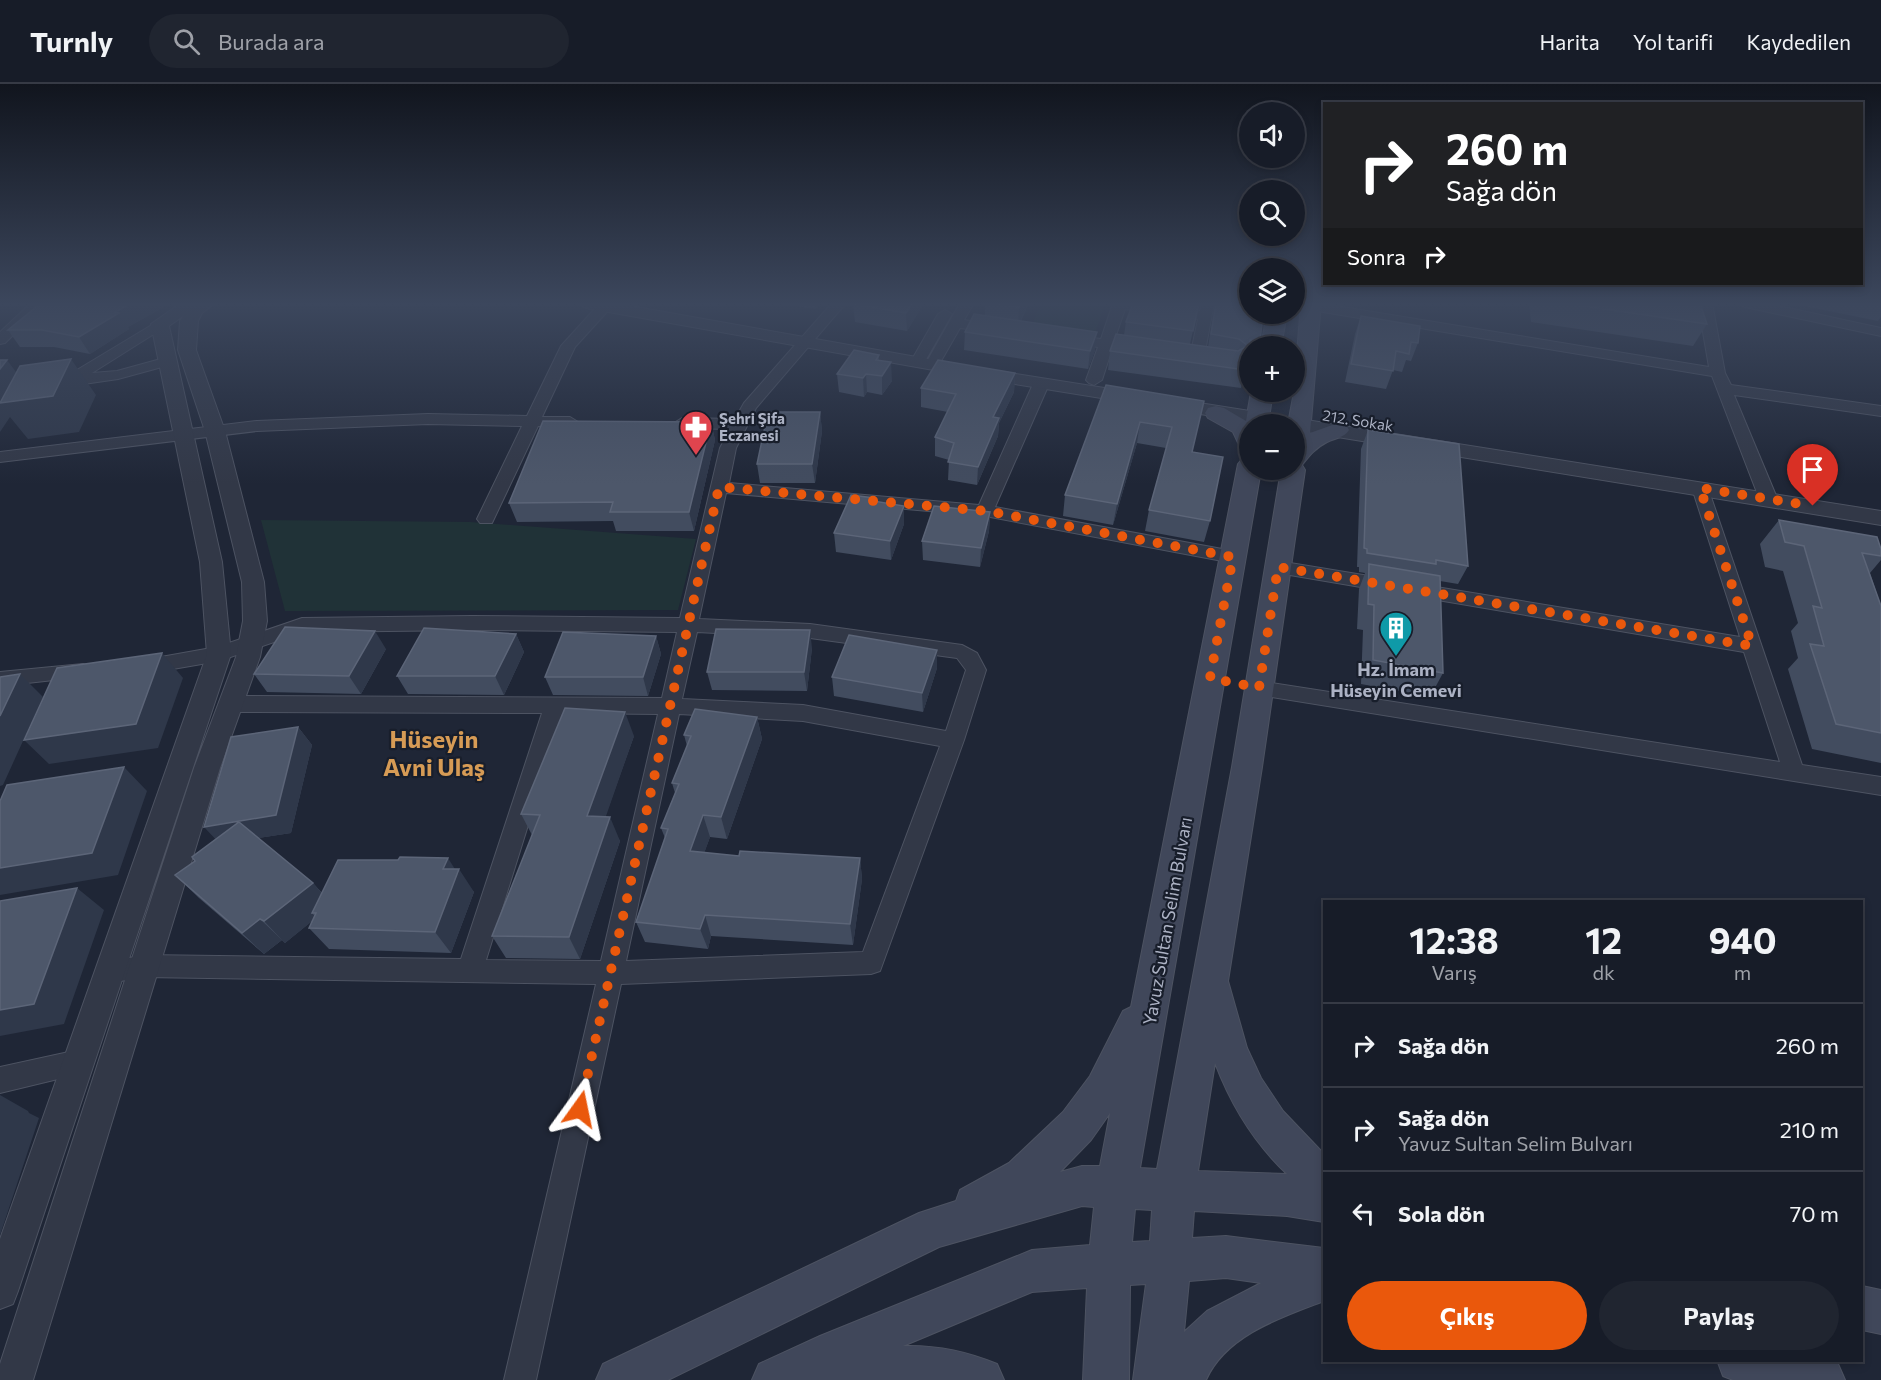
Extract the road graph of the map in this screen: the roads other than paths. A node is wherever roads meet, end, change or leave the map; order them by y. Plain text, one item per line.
1 (98, 363) edge
2 (159, 363) edge
3 (179, 363) edge
4 (182, 363) edge
5 (559, 363) edge
6 (788, 363) edge
7 (948, 363) edge
8 (963, 363) edge
9 (1100, 363) edge
10 (1306, 363) edge
11 (1662, 363) edge
12 (1716, 363) edge
13 (1718, 373) junction
14 (0, 380) edge
15 (1094, 380) junction
16 (70, 381) junction
17 (1041, 384) junction
18 (1724, 389) junction
19 (1259, 410) edge
20 (1881, 411) edge
21 (1216, 412) junction
22 (1280, 414) edge
23 (1301, 414) edge
24 (1305, 419) edge
25 (1305, 419) edge
26 (531, 422) junction
27 (588, 423) edge
28 (667, 423) edge
29 (740, 424) junction
30 (1239, 426) edge
31 (1338, 430) junction
32 (215, 431) junction
33 (185, 434) junction
34 (1305, 450) edge
35 (6, 456) edge
36 (0, 475) edge
37 (1247, 480) edge
38 (1291, 480) edge
39 (719, 487) junction
40 (1700, 488) junction
41 (1764, 491) junction
42 (1881, 502) edge
43 (986, 511) junction
44 (1881, 518) edge
45 (486, 519) dead end
46 (1233, 557) junction
47 (1278, 567) junction
48 (688, 625) junction
49 (250, 643) junction
50 (1752, 646) junction
51 (219, 654) junction
52 (122, 668) edge
53 (99, 670) edge
54 (1210, 678) junction
55 (0, 679) edge
56 (1259, 688) junction
57 (231, 704) junction
58 (555, 706) junction
59 (670, 706) junction
60 (953, 740) junction
61 (1794, 772) junction
62 (1881, 786) edge
63 (144, 966) junction
64 (470, 971) junction
65 (1158, 971) junction
66 (109, 972) junction
67 (610, 973) junction
68 (1211, 979) junction
69 (78, 1063) junction
70 (0, 1080) edge
71 (1323, 1179) edge
72 (1116, 1188) junction
73 (1174, 1190) junction
74 (1323, 1202) edge
75 (934, 1228) junction
76 (1170, 1261) junction
77 (1109, 1265) junction
78 (1323, 1269) edge
79 (1323, 1280) edge
80 (0, 1291) edge
81 (1863, 1308) edge
82 (1881, 1312) edge
83 (1747, 1362) edge
84 (783, 1376) edge
85 (14, 1380) edge
86 (520, 1380) edge
87 (619, 1380) edge
88 (981, 1380) edge
89 (1106, 1380) edge
90 (1156, 1380) edge
91 (1183, 1380) edge
92 (1822, 1380) edge

1 - 16 street
2 - 16 street
3 - 33 street
4 - 32 street
5 - 26 street
6 - 29 street
7 - 17 street
8 - 15 street
9 - 15 street
10 - 23 main road
11 - 13 street
12 - 13 street
13 - 18 street
14 - 16 street
15 - 19 street
17 - 21 street
17 - 43 street
18 - 20 street
18 - 41 street
19 - 21 street
19 - 22 street
21 - 30 main road
24 - 31 street
25 - 41 street, 212. Sokak
26 - 27 street
26 - 32 street
26 - 45 street
28 - 29 street
29 - 39 street
31 - 34 main road
31 - 40 street
32 - 33 street
32 - 49 street
33 - 35 street
33 - 51 street
35 - 36 street
37 - 46 main road, Yavuz Sultan Selim Bulvarı
38 - 47 main road
39 - 43 street
39 - 48 street
40 - 41 street
40 - 50 street
41 - 42 street
41 - 44 street
43 - 46 street
46 - 54 main road, Yavuz Sultan Selim Bulvarı
47 - 50 street
47 - 56 main road
48 - 49 street
48 - 59 street
48 - 60 street
49 - 51 street
49 - 57 street
50 - 61 street
51 - 52 street
51 - 66 street
53 - 55 street
54 - 56 main road
54 - 65 main road, Yavuz Sultan Selim Bulvarı
56 - 61 street
56 - 68 main road
57 - 58 street
57 - 63 street
58 - 59 street
58 - 64 street
59 - 60 street
59 - 67 street
60 - 67 street
61 - 62 street
63 - 64 street
63 - 66 street
63 - 85 street
64 - 67 street
65 - 72 main road, Yavuz Sultan Selim Bulvarı
65 - 75 main road
66 - 69 street
67 - 86 street
68 - 71 main road
68 - 73 main road
69 - 70 street
69 - 80 street
72 - 73 main road
72 - 75 main road
72 - 77 main road, Yavuz Sultan Selim Bulvarı
73 - 74 main road
73 - 76 main road
75 - 87 main road
76 - 77 main road
76 - 78 main road
76 - 90 main road
77 - 84 main road
77 - 89 main road, Yavuz Sultan Selim Bulvarı
79 - 91 main road
81 - 82 main road
83 - 92 main road
84 - 88 main road

